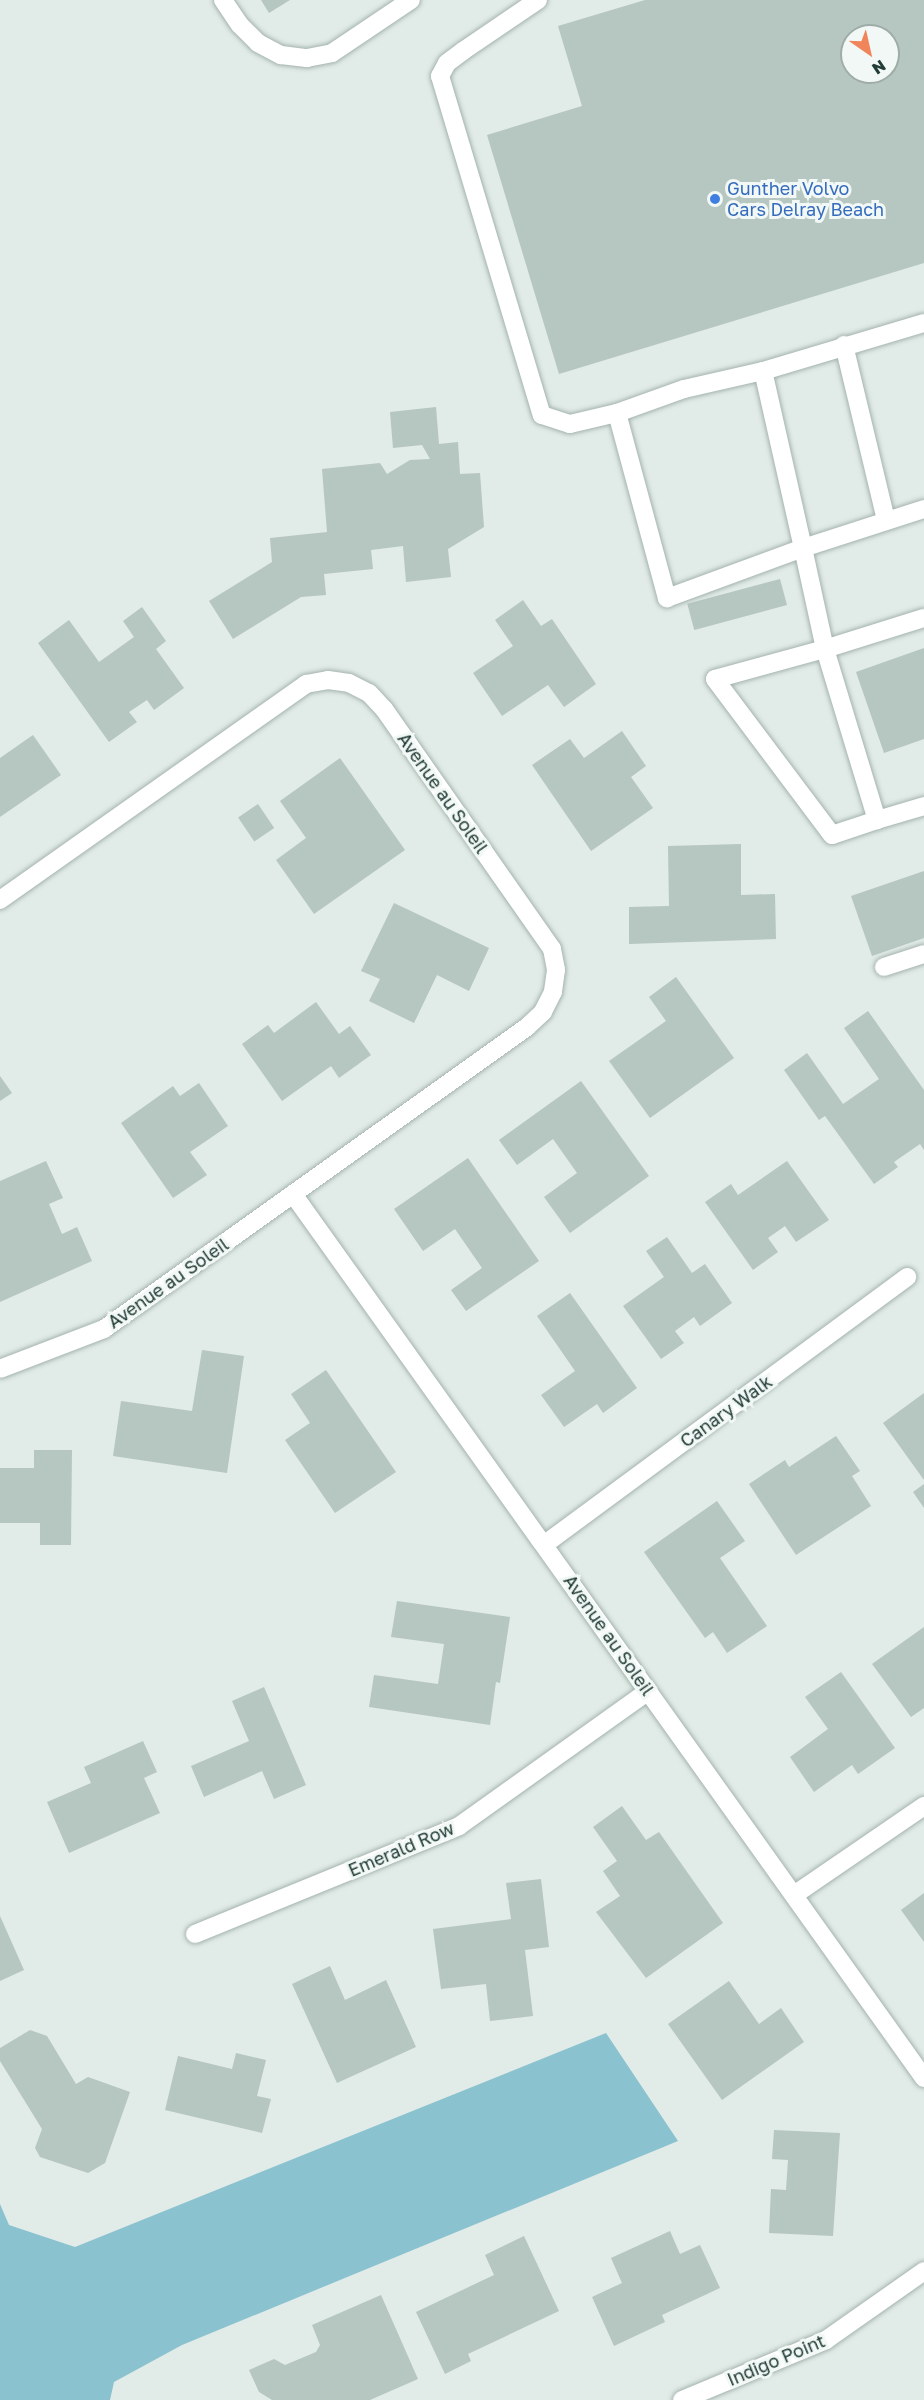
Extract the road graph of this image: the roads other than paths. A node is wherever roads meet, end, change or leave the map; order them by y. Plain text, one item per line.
1 (223, 0) edge
2 (411, 0) edge
3 (538, 0) edge
4 (924, 324) edge
5 (844, 345) junction
6 (763, 370) junction
7 (617, 413) junction
8 (924, 508) edge
9 (886, 520) junction
10 (803, 548) junction
11 (924, 618) edge
12 (825, 649) junction
13 (924, 806) edge
14 (877, 820) junction
15 (0, 900) edge
16 (924, 954) edge
17 (884, 967) dead end
18 (293, 1194) junction
19 (907, 1277) dead end
20 (0, 1369) edge
21 (544, 1544) junction
22 (648, 1691) junction
23 (924, 1806) edge
24 (794, 1895) junction
25 (195, 1934) dead end
26 (924, 2078) edge
27 (924, 2271) edge
28 (682, 2400) edge

1 - 2 street
3 - 7 street
4 - 5 street
5 - 6 street
5 - 9 street
6 - 7 street
6 - 10 street
7 - 10 street
8 - 9 street
9 - 10 street
10 - 12 street
11 - 12 street
12 - 14 street
12 - 14 street
13 - 14 street
15 - 18 street, Avenue au Soleil
16 - 17 street
18 - 20 street, Avenue au Soleil
18 - 21 street, Avenue au Soleil
19 - 21 street, Canary Walk
21 - 22 street, Avenue au Soleil
22 - 24 street, Avenue au Soleil
22 - 25 street, Emerald Row
23 - 24 street
24 - 26 street, Avenue au Soleil
27 - 28 street, Indigo Point

